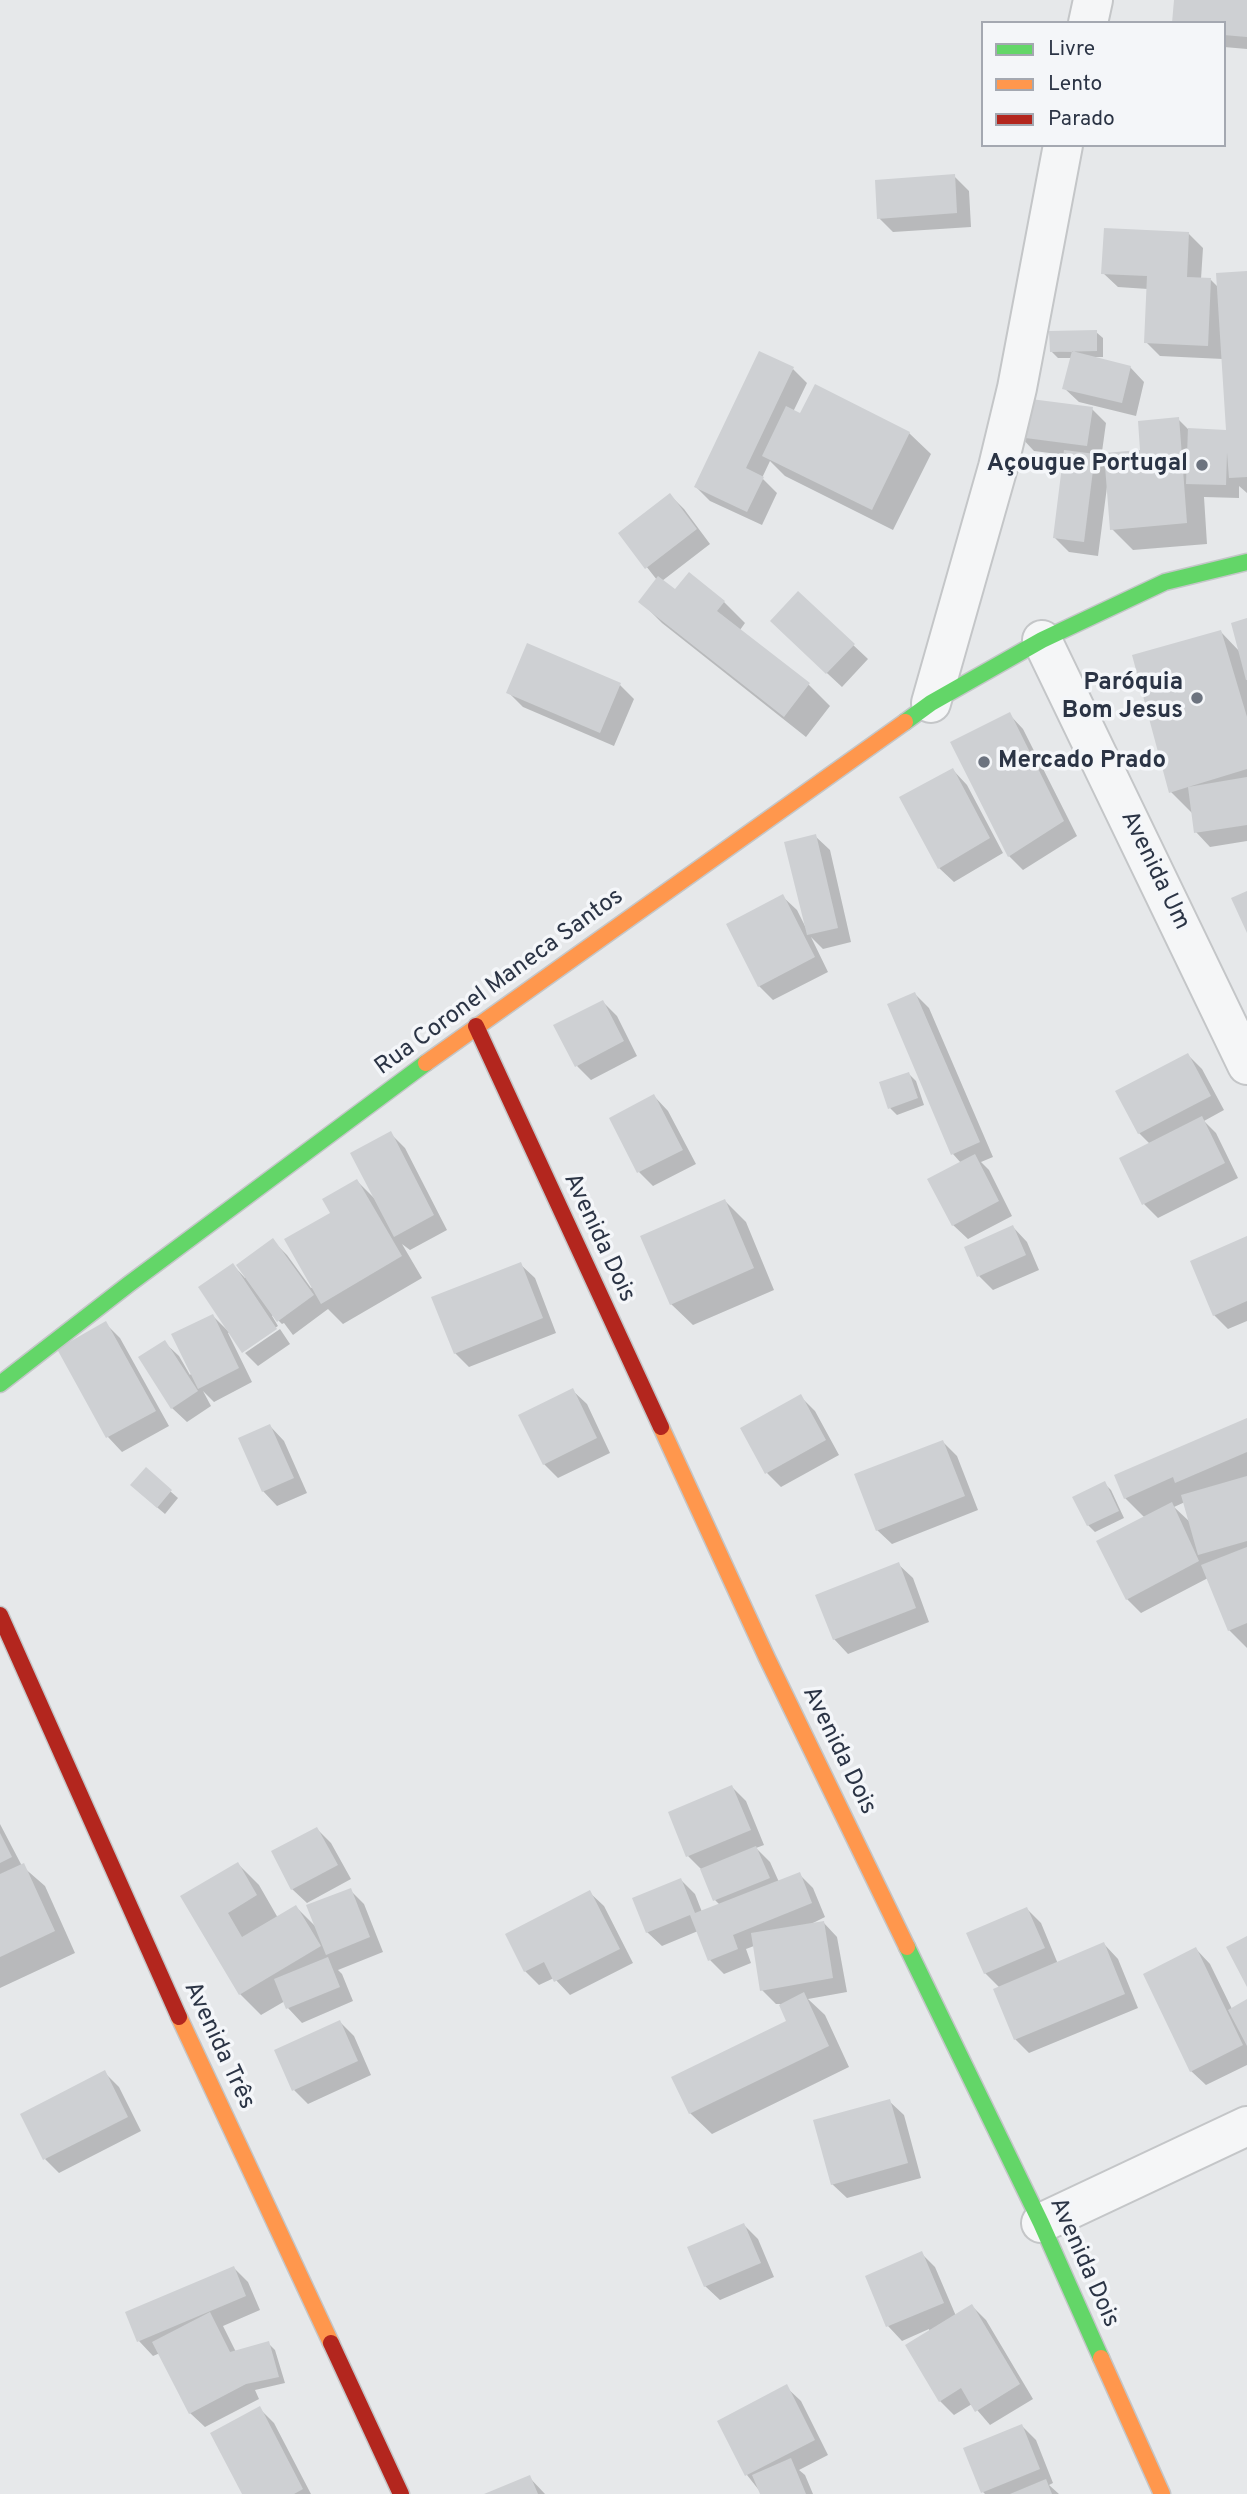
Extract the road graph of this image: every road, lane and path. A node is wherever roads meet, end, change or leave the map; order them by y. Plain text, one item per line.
1 (1093, 0) edge
2 (1088, 21) edge
3 (1063, 147) edge
4 (1247, 562) edge
5 (1042, 640) junction
6 (931, 704) junction
7 (476, 1027) junction
8 (1247, 1065) edge
9 (0, 1384) edge
10 (0, 1615) edge
11 (1247, 2126) edge
12 (1041, 2223) junction
13 (401, 2494) edge
14 (1162, 2494) edge

1 - 2 street
3 - 6 street
4 - 5 street, Rua Coronel Maneca Santos
5 - 6 street, Rua Coronel Maneca Santos
5 - 8 street, Avenida Um
6 - 7 street, Rua Coronel Maneca Santos
7 - 9 street, Rua Coronel Maneca Santos
7 - 12 street, Avenida Dois
10 - 13 street, Avenida Três
11 - 12 street
12 - 14 street, Avenida Dois

